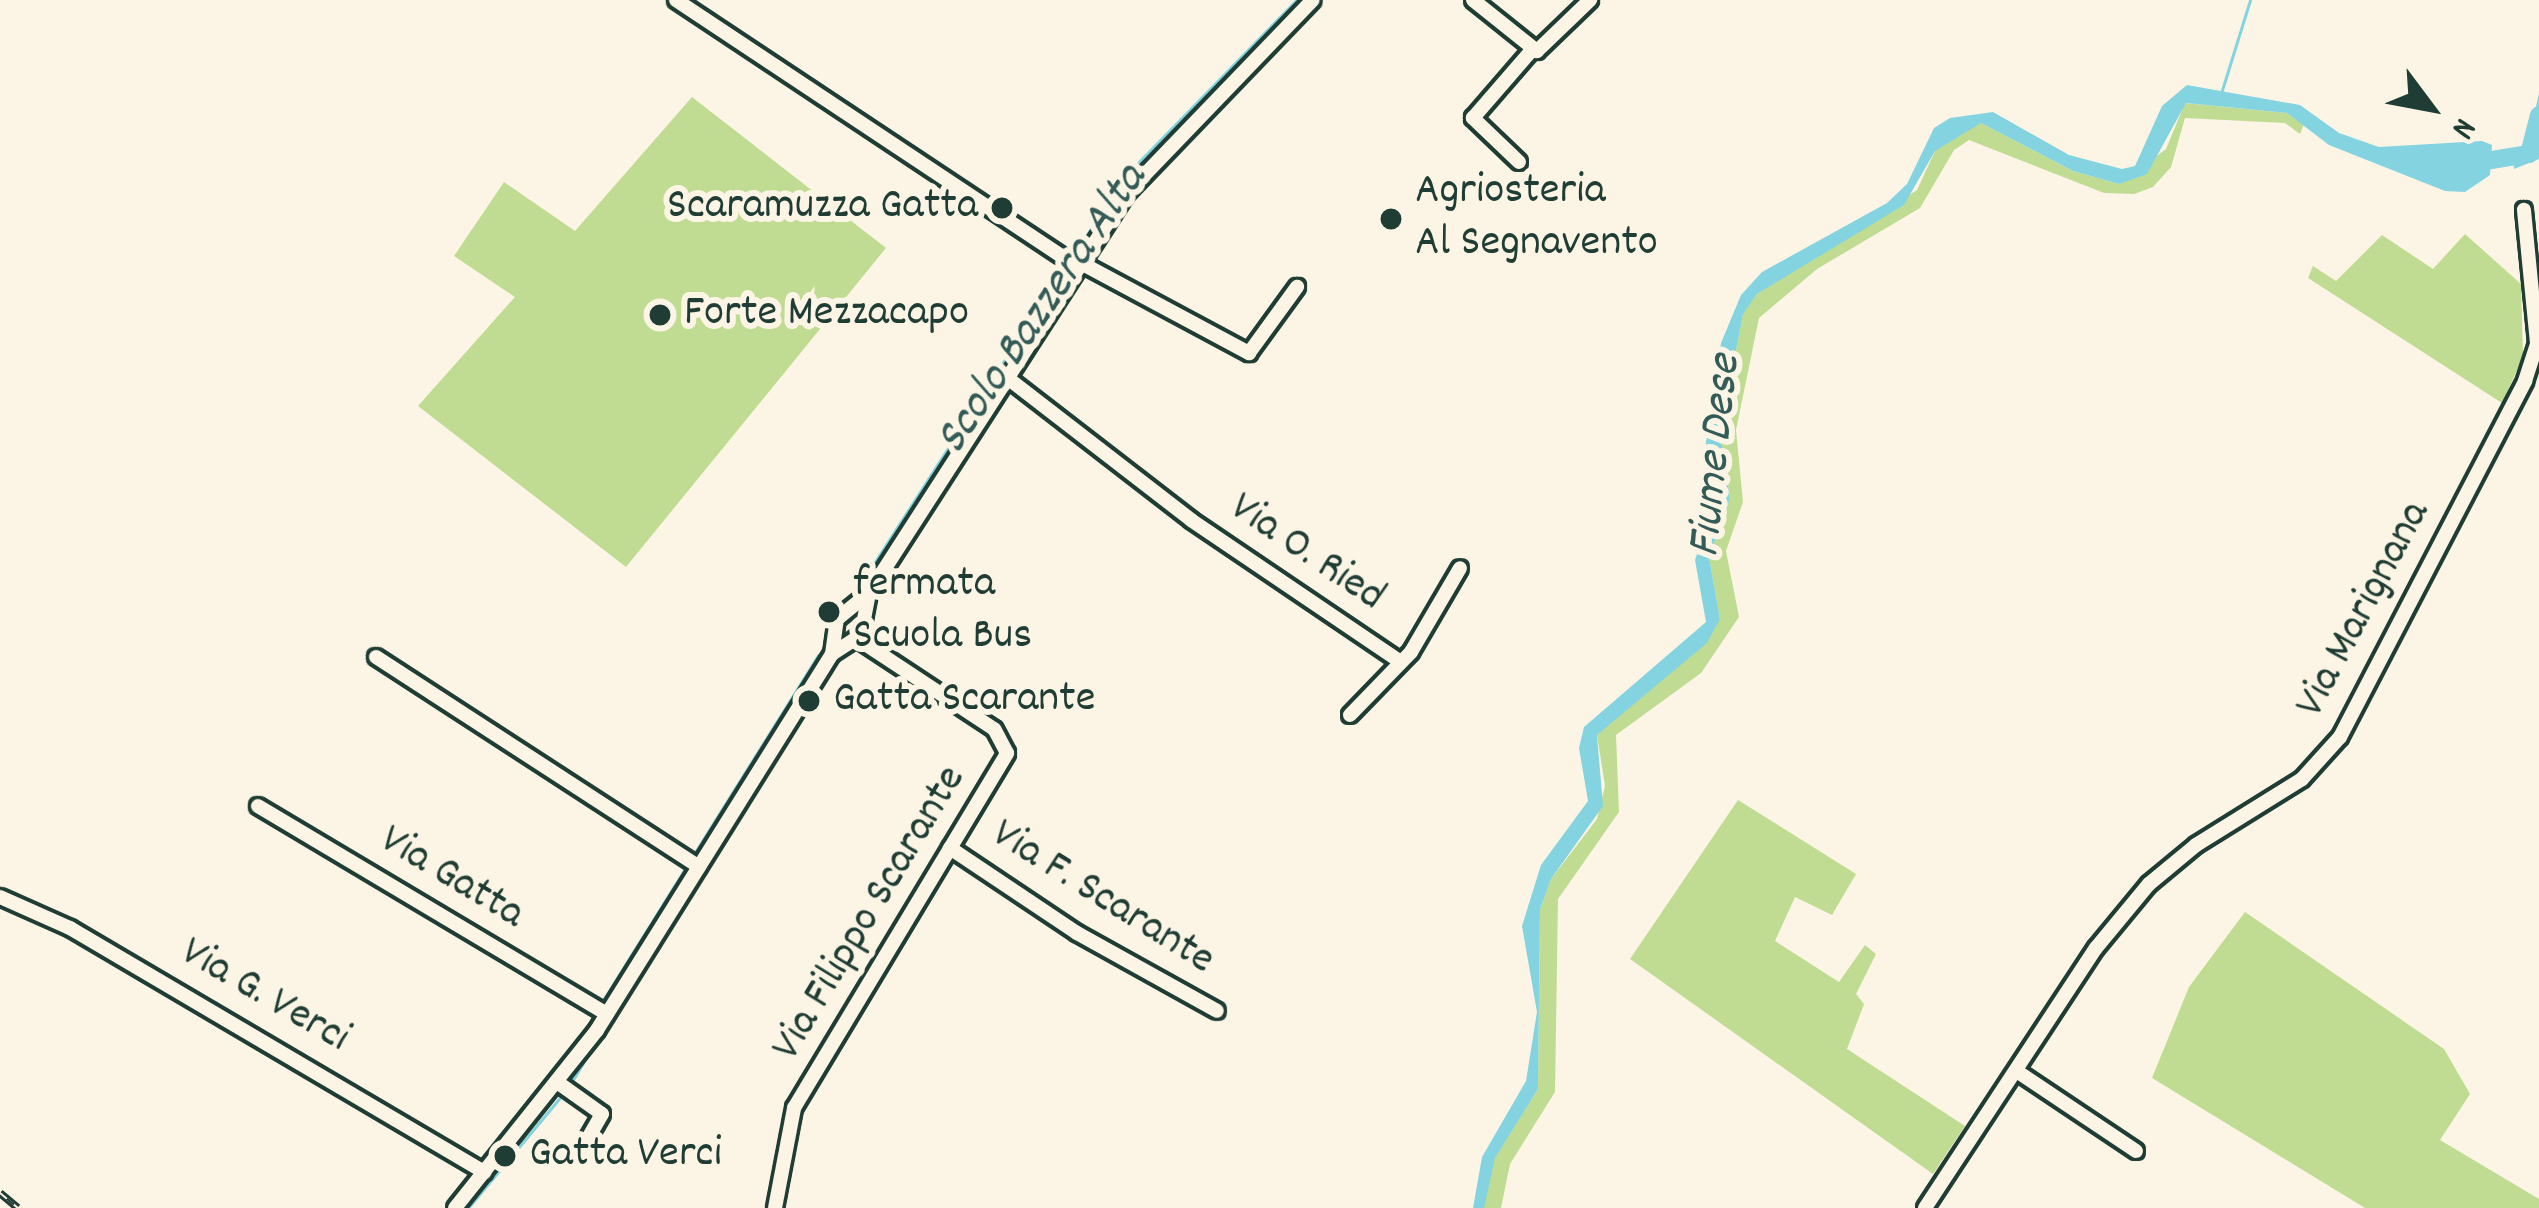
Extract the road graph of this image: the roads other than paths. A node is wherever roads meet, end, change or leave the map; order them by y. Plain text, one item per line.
1 (676, 0) edge
2 (1313, 0) edge
3 (1473, 0) edge
4 (1590, 0) edge
5 (1532, 51) junction
6 (1519, 162) dead end
7 (2524, 210) dead end
8 (1079, 265) junction
9 (1297, 287) dead end
10 (2538, 293) edge
11 (1006, 376) junction
12 (1460, 568) dead end
13 (869, 593) junction
14 (850, 611) junction
15 (836, 631) junction
16 (859, 631) junction
17 (832, 654) junction
18 (376, 657) dead end
19 (1396, 659) junction
20 (1350, 715) dead end
21 (258, 806) dead end
22 (950, 848) junction
23 (693, 864) junction
24 (0, 897) edge
25 (601, 1011) junction
26 (1217, 1011) dead end
27 (2018, 1072) junction
28 (557, 1082) junction
29 (586, 1140) dead end
30 (2136, 1151) dead end
31 (485, 1172) junction
32 (455, 1208) edge
33 (775, 1208) edge
34 (1925, 1208) edge

1 - 8 street
2 - 8 street
3 - 5 street
4 - 5 street
5 - 6 street
7 - 10 street, Via Marignana
8 - 9 street
8 - 11 street
10 - 27 street, Via Marignana
11 - 13 street
11 - 19 street, Via O. Ried
12 - 19 street, Via O. Ried
13 - 14 street
13 - 16 street
14 - 15 street
14 - 16 street
15 - 16 street
15 - 17 street
16 - 17 street
16 - 22 street, Via Filippo Scarante
17 - 23 street
18 - 23 street
19 - 20 street, Via O. Ried
21 - 25 street, Via Gatta
22 - 26 street, Via F. Scarante
22 - 33 street, Via Filippo Scarante
23 - 25 street
24 - 31 street, Via G. Verci
25 - 28 street
27 - 30 street
27 - 34 street, Via Marignana
28 - 29 street
28 - 31 street
31 - 32 street

